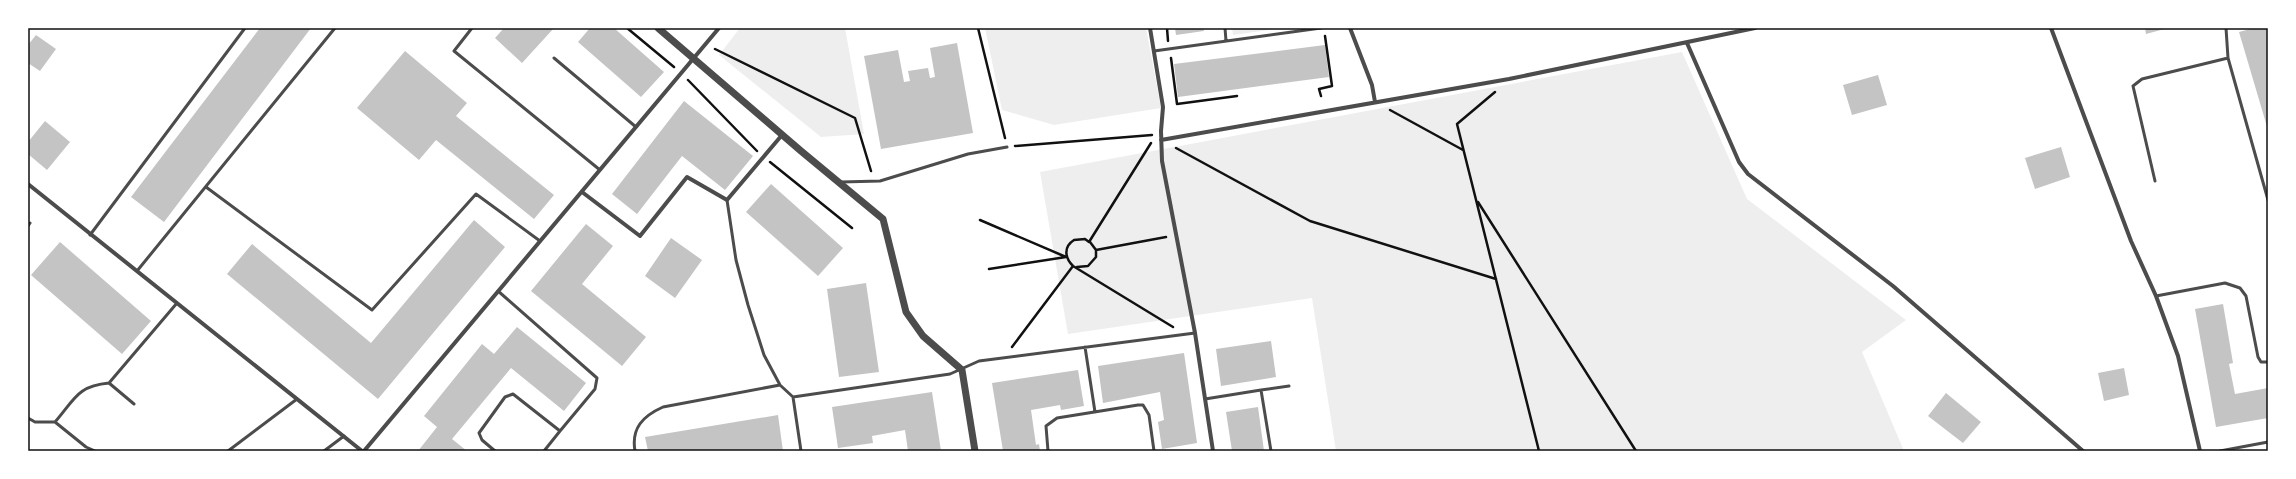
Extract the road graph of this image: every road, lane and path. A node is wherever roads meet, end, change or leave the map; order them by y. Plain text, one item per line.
1 (245, 28) edge
2 (335, 28) edge
3 (472, 28) edge
4 (627, 28) edge
5 (658, 28) edge
6 (719, 28) edge
7 (978, 28) edge
8 (1150, 28) edge
9 (1225, 28) edge
10 (1321, 28) edge
11 (1350, 28) edge
12 (1755, 28) edge
13 (2051, 28) edge
14 (2226, 28) edge
15 (1318, 37) dead end
16 (1226, 41) junction
17 (1687, 43) junction
18 (705, 44) junction
19 (1154, 51) junction
20 (1170, 56) dead end
21 (554, 58) dead end
22 (2228, 58) junction
23 (693, 60) junction
24 (682, 73) junction
25 (1509, 80) junction
26 (1237, 96) dead end
27 (1321, 96) dead end
28 (1375, 102) junction
29 (636, 127) junction
30 (782, 134) junction
31 (1161, 140) junction
32 (1007, 147) junction
33 (1464, 150) junction
34 (763, 157) junction
35 (600, 170) junction
36 (871, 171) dead end
37 (2156, 181) dead end
38 (839, 182) junction
39 (28, 184) edge
40 (206, 187) junction
41 (582, 192) junction
42 (727, 200) junction
43 (1476, 200) junction
44 (2268, 200) edge
45 (980, 220) dead end
46 (852, 228) dead end
47 (90, 235) junction
48 (1176, 236) junction
49 (540, 242) junction
50 (1089, 242) junction
51 (1096, 250) junction
52 (1066, 257) junction
53 (1073, 266) junction
54 (989, 269) dead end
55 (137, 271) junction
56 (1496, 279) junction
57 (498, 291) junction
58 (2156, 296) junction
59 (177, 303) junction
60 (1195, 333) junction
61 (1185, 334) junction
62 (1085, 348) junction
63 (1003, 358) junction
64 (2268, 362) edge
65 (962, 370) junction
66 (109, 383) junction
67 (780, 385) junction
68 (1289, 386) dead end
69 (1262, 390) junction
70 (793, 397) junction
71 (297, 399) junction
72 (1205, 399) junction
73 (134, 404) dead end
74 (1095, 412) junction
75 (28, 418) edge
76 (55, 422) junction
77 (560, 431) junction
78 (344, 436) junction
79 (2268, 442) edge
80 (95, 451) edge
81 (228, 451) edge
82 (324, 451) edge
83 (363, 451) edge
84 (495, 451) edge
85 (544, 451) edge
86 (635, 451) edge
87 (801, 451) edge
88 (975, 451) edge
89 (1048, 451) edge
90 (1154, 451) edge
91 (1213, 451) edge
92 (1271, 451) edge
93 (1540, 451) edge
94 (1636, 451) edge
95 (2083, 451) edge
96 (2200, 451) edge
97 (2220, 451) edge

1 - 47 lane
2 - 40 lane
3 - 35 lane
4 - 24 path
5 - 23 street
6 - 18 street
7 - 32 path
8 - 19 street
9 - 16 lane
10 - 16 lane
11 - 28 street
12 - 17 street
13 - 58 street
14 - 22 lane
15 - 27 path
16 - 19 lane
17 - 25 street
17 - 95 street
18 - 23 street
18 - 36 path
19 - 31 street
20 - 26 path
21 - 29 lane
22 - 37 lane
22 - 44 lane
23 - 24 street
23 - 30 street
24 - 29 street
24 - 34 path
25 - 28 street
25 - 33 path
28 - 31 street
28 - 33 path
29 - 35 street
30 - 34 street
30 - 38 street
31 - 48 street
31 - 56 path
32 - 38 lane
32 - 50 path
33 - 43 path
34 - 42 street
34 - 46 path
35 - 41 street
38 - 65 street
39 - 47 street
40 - 49 lane
40 - 55 lane
41 - 42 street
41 - 49 street
42 - 67 lane
43 - 56 path
43 - 94 path
45 - 52 path
47 - 55 street
48 - 51 path
48 - 60 street
49 - 57 street
50 - 51 path
50 - 52 path
51 - 53 path
52 - 53 path
52 - 54 path
53 - 61 path
53 - 63 path
55 - 59 street
56 - 93 path
57 - 77 lane
57 - 83 street
58 - 64 lane
58 - 96 street
59 - 66 lane
59 - 71 street
60 - 61 lane
60 - 72 street
61 - 62 lane
62 - 63 lane
62 - 74 lane
63 - 65 lane
65 - 70 lane
65 - 88 street
66 - 73 lane
66 - 76 lane
67 - 70 lane
67 - 86 lane
68 - 69 lane
69 - 72 lane
69 - 92 lane
70 - 87 lane
71 - 78 street
71 - 81 lane
72 - 91 street
74 - 89 lane
74 - 90 lane
75 - 76 lane
76 - 80 lane
77 - 84 lane
77 - 85 lane
78 - 82 lane
78 - 83 street
79 - 97 lane

